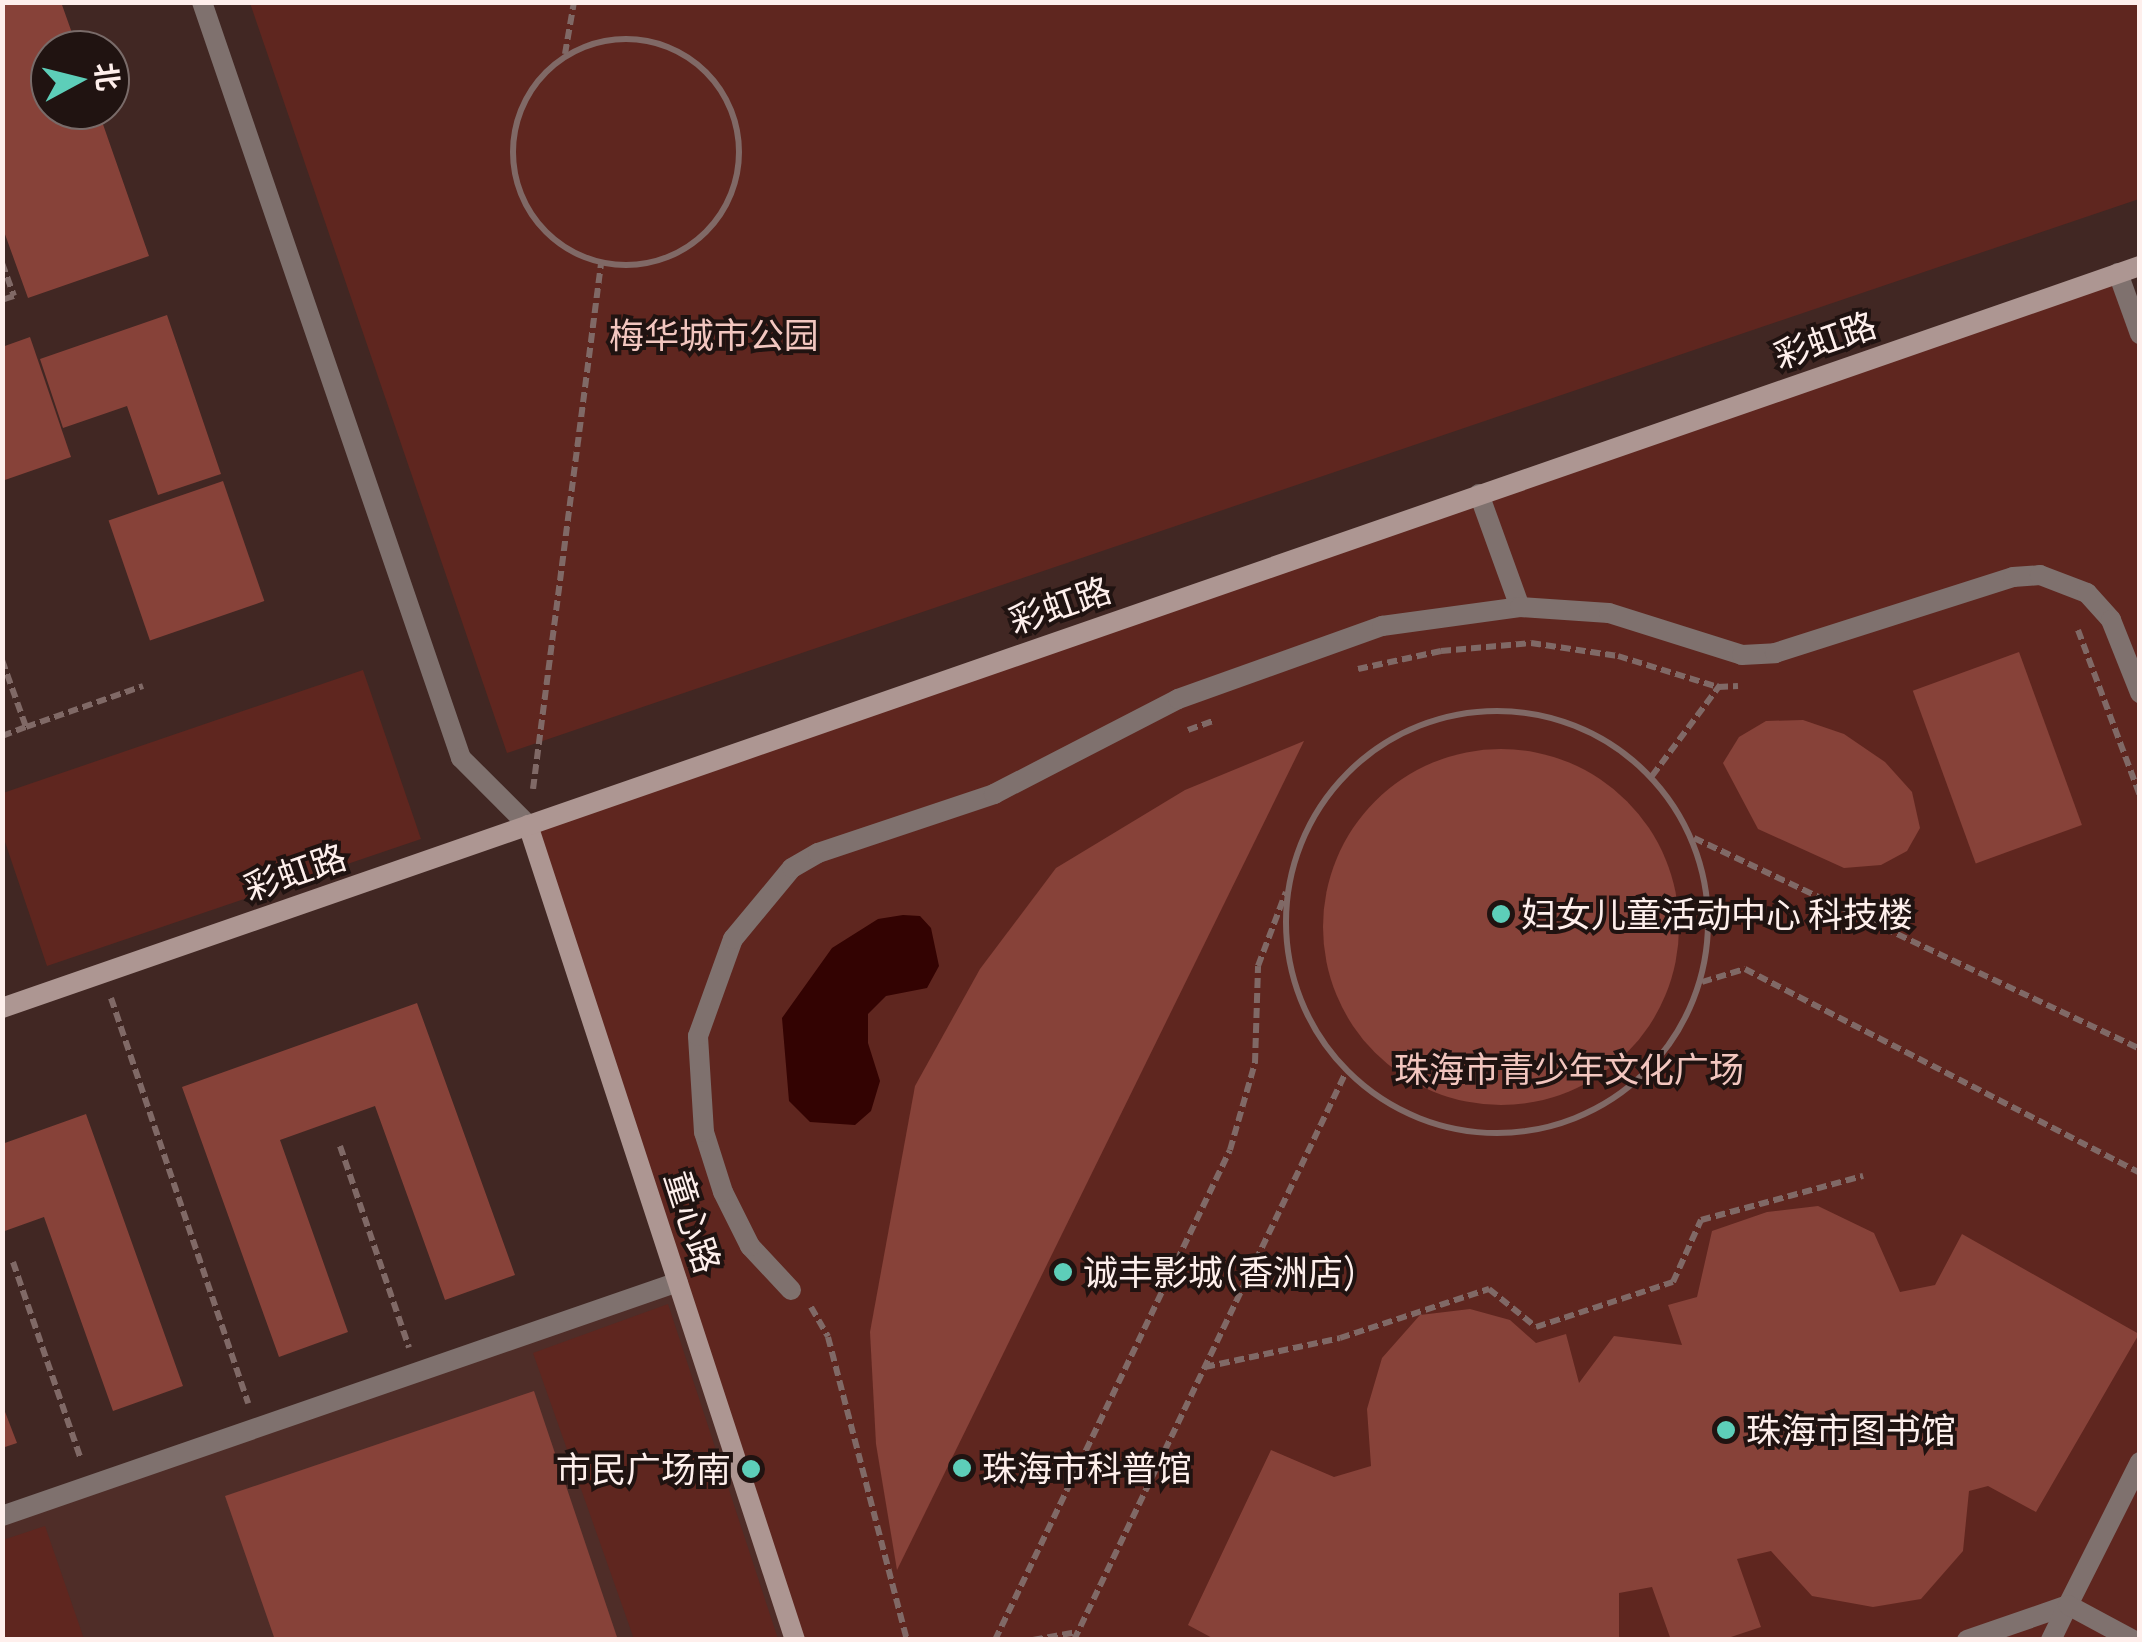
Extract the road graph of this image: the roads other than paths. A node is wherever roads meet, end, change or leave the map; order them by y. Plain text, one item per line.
1 (202, 2) edge
2 (2140, 266) edge
3 (2118, 274) junction
4 (2140, 334) edge
5 (1479, 494) junction
6 (1520, 607) junction
7 (2140, 693) edge
8 (528, 825) junction
9 (2, 1008) edge
10 (678, 1282) junction
11 (791, 1290) road end
12 (2140, 1462) edge
13 (2, 1516) edge
14 (2068, 1605) junction
15 (795, 1640) edge
16 (1967, 1640) edge
17 (2051, 1640) edge
18 (2133, 1640) edge

1 - 8 street
2 - 3 street, 彩虹路
3 - 4 street
3 - 5 street, 彩虹路
5 - 6 street
5 - 8 street, 彩虹路
6 - 7 street
6 - 11 street
8 - 9 street, 彩虹路
8 - 10 street, 童心路
10 - 13 street
10 - 15 street, 童心路
12 - 14 street
14 - 16 street
14 - 17 street
14 - 18 street

